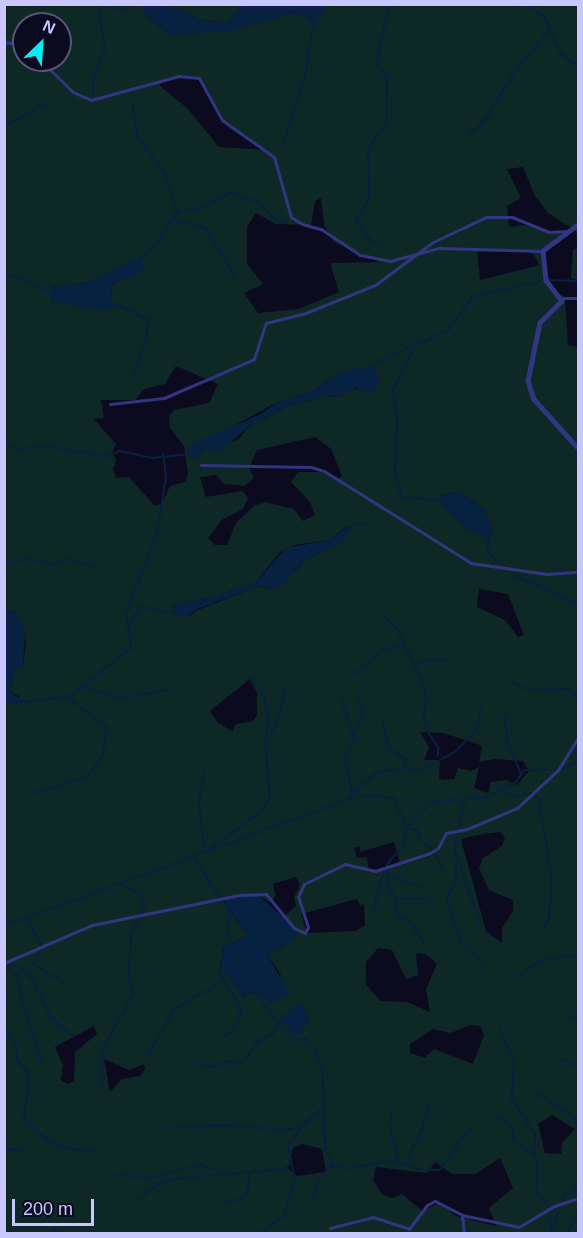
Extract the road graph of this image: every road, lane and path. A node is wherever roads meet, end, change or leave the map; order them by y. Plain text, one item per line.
1 (52, 72) edge
2 (579, 225) edge
3 (568, 231) junction
4 (429, 249) junction
5 (543, 251) junction
6 (562, 298) junction
7 (579, 298) edge
8 (110, 404) dead end
9 (579, 448) edge
10 (201, 465) dead end
11 (579, 572) edge
12 (579, 738) edge
13 (4, 963) edge
14 (579, 1198) edge
15 (462, 1215) junction
16 (330, 1228) dead end
17 (412, 1228) junction
18 (409, 1233) edge
19 (465, 1233) edge

1 - 4 street
2 - 3 street
3 - 4 street
3 - 5 street
4 - 5 street
4 - 8 street
5 - 6 street
6 - 7 street
6 - 9 street
10 - 11 street
12 - 13 street
14 - 15 street
15 - 17 street
15 - 19 street
16 - 17 street
17 - 18 street

